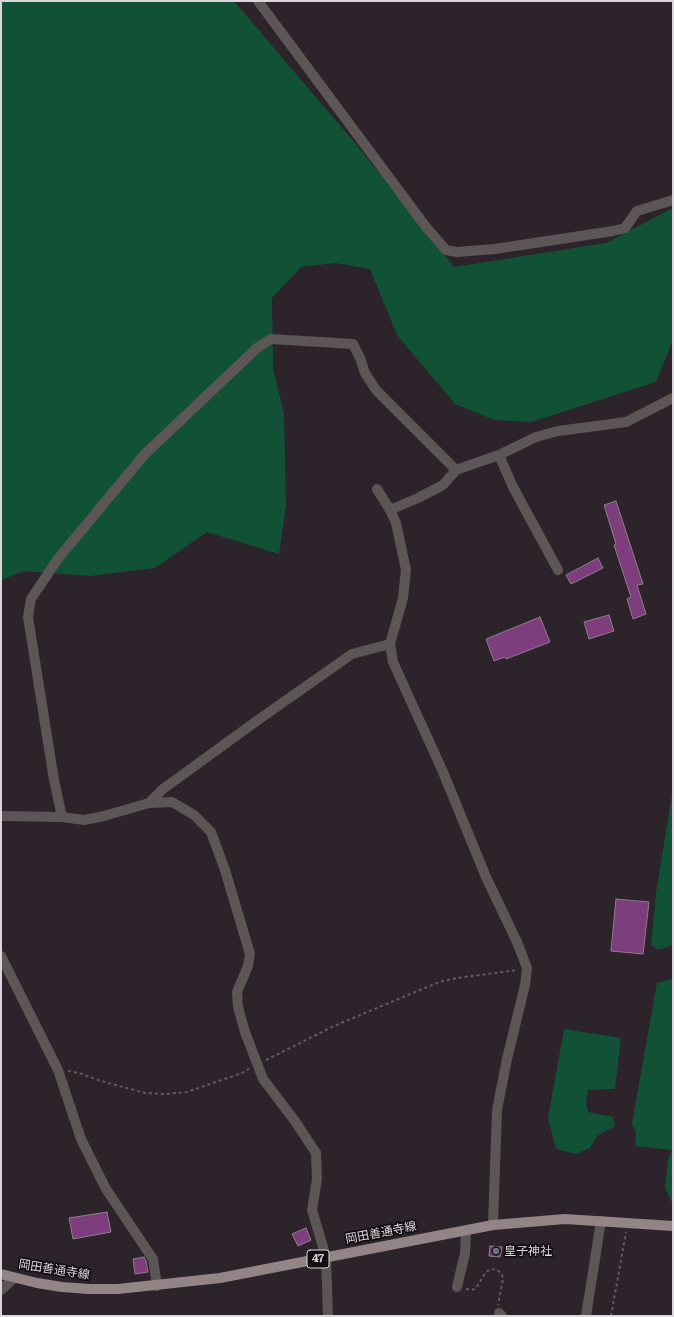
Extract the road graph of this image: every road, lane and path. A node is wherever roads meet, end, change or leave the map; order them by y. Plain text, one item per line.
1 (258, 1) edge
2 (673, 200) edge
3 (673, 398) edge
4 (499, 455) junction
5 (456, 470) junction
6 (377, 489) dead end
7 (390, 510) junction
8 (558, 570) dead end
9 (390, 644) junction
10 (149, 803) junction
11 (1, 816) edge
12 (62, 817) junction
13 (1, 956) edge
14 (527, 968) junction
15 (265, 1060) dead end
16 (253, 1066) dead end
17 (58, 1070) junction
18 (601, 1221) junction
19 (632, 1223) junction
20 (493, 1225) junction
21 (673, 1226) edge
22 (466, 1230) junction
23 (326, 1257) junction
24 (1, 1274) edge
25 (14, 1278) junction
26 (157, 1286) junction
27 (457, 1287) joint
28 (1, 1290) edge
29 (500, 1315) edge
30 (328, 1316) edge
31 (586, 1316) edge
32 (611, 1316) edge

1 - 2 street
3 - 4 street
4 - 5 street
4 - 8 street
5 - 7 street
5 - 12 street
6 - 7 street
7 - 9 street
9 - 10 street
9 - 14 street
10 - 12 street
10 - 23 street
11 - 12 street
13 - 17 street
14 - 15 path
14 - 20 street
16 - 17 path
17 - 26 street
18 - 19 main road, 岡田善通寺線 / 47
18 - 20 main road, 岡田善通寺線 / 47
18 - 31 street
19 - 21 main road, 岡田善通寺線 / 47
19 - 32 path
20 - 22 main road, 岡田善通寺線 / 47
22 - 23 main road, 岡田善通寺線 / 47
22 - 27 street
23 - 26 main road, 岡田善通寺線 / 47
23 - 30 street
24 - 25 main road, 岡田善通寺線 / 47
25 - 26 main road, 岡田善通寺線 / 47
25 - 28 street
27 - 29 path

